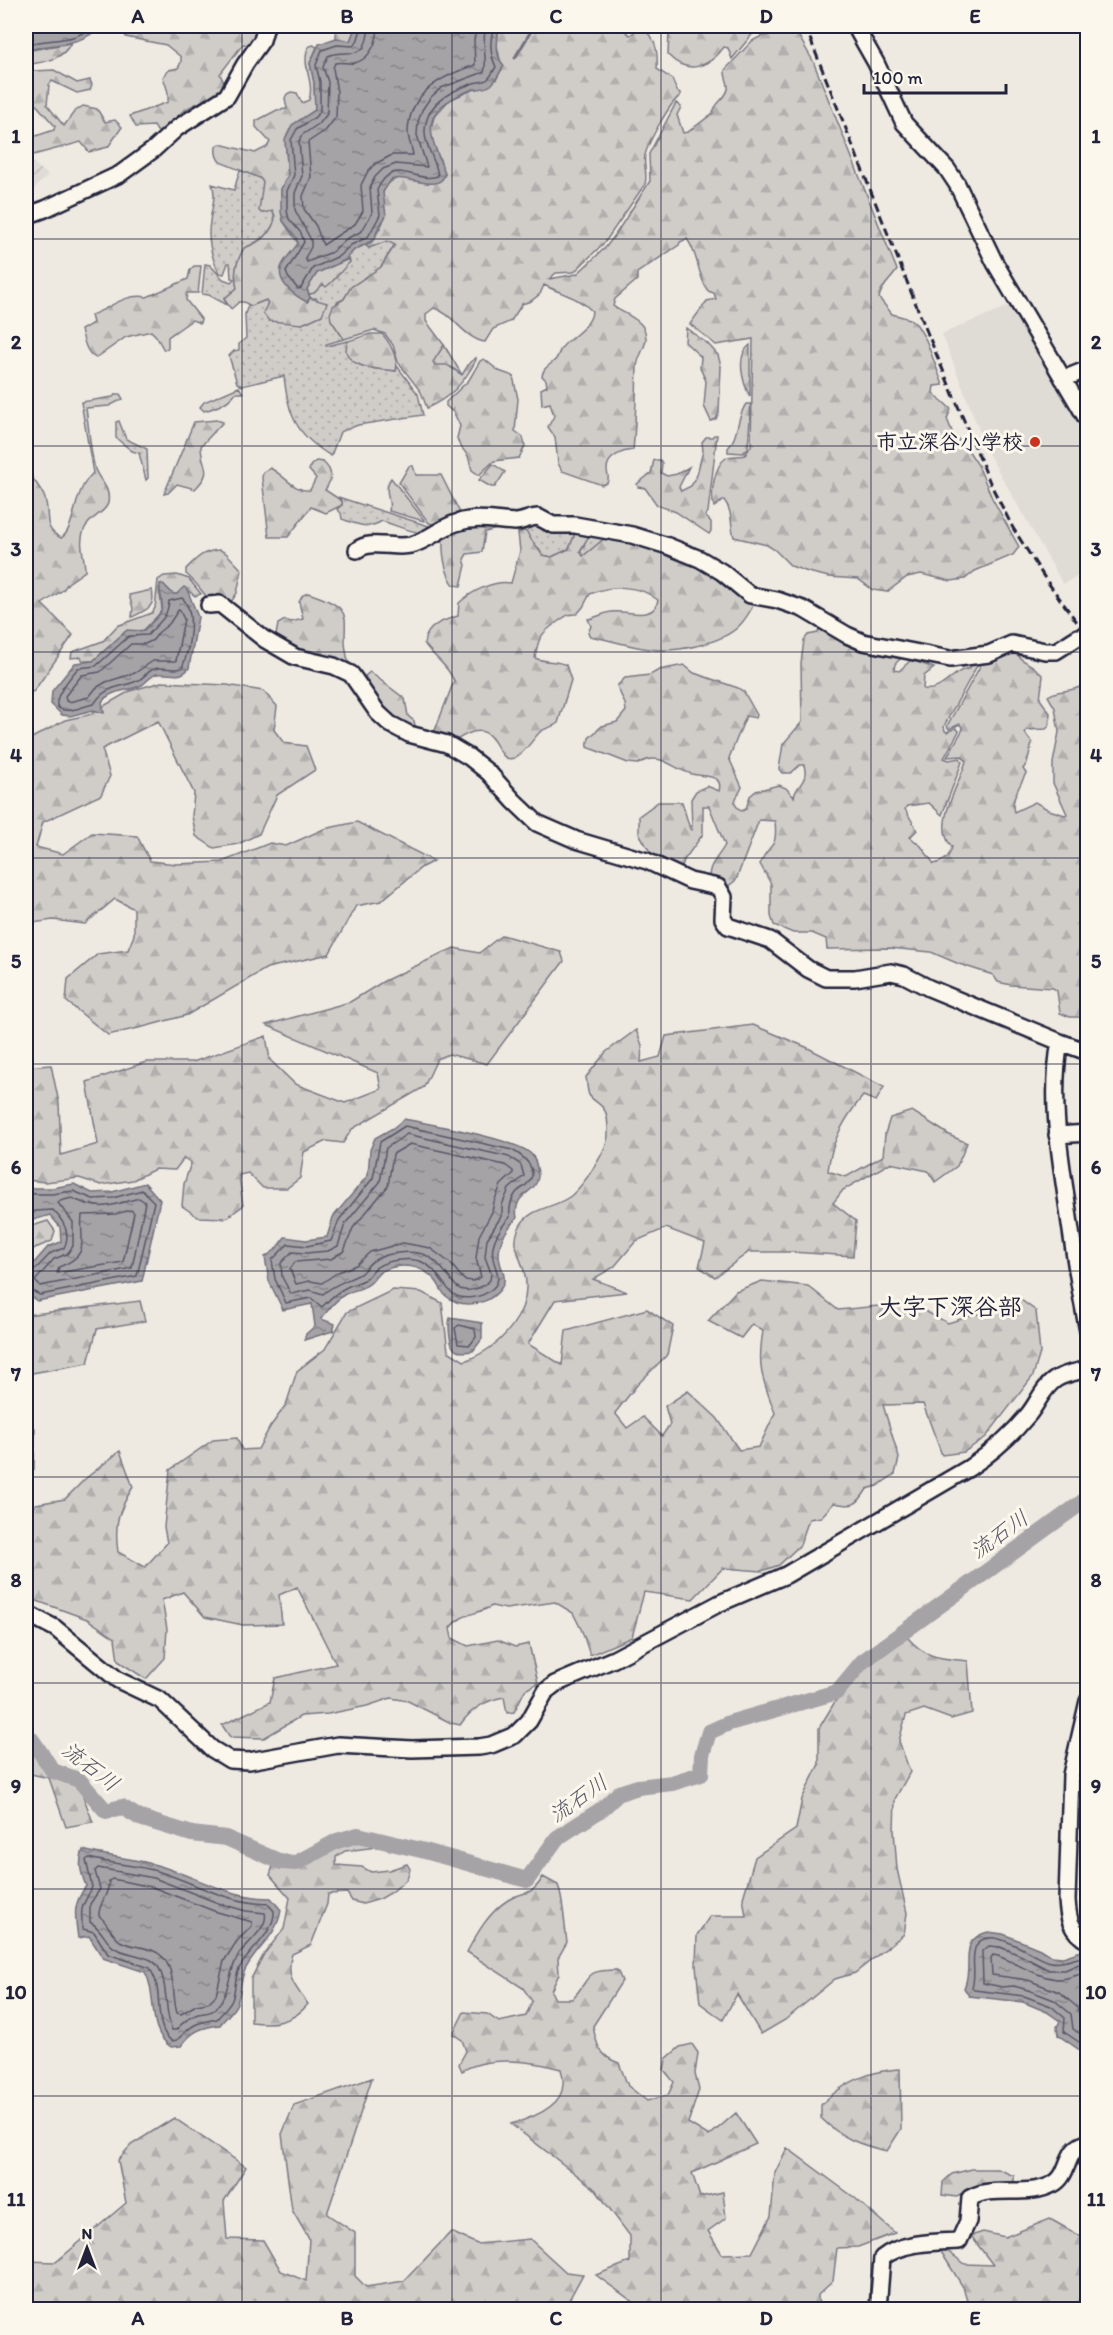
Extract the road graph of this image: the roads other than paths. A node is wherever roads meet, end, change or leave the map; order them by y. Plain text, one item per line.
1 (266, 26) edge
2 (855, 26) edge
3 (26, 216) edge
4 (1088, 369) edge
5 (1063, 380) junction
6 (1088, 421) edge
7 (357, 550) dead end
8 (209, 605) dead end
9 (1088, 636) edge
10 (1060, 1042) junction
11 (1088, 1049) edge
12 (1088, 1133) edge
13 (1057, 1135) junction
14 (1088, 1331) edge
15 (1088, 1369) edge
16 (26, 1613) edge
17 (1088, 1701) edge
18 (1088, 1941) edge
19 (1088, 2143) edge
20 (878, 2309) edge

1 - 3 street
2 - 5 street
4 - 5 street
5 - 6 street
7 - 9 street
8 - 10 street
10 - 11 street
10 - 13 street
12 - 13 street
13 - 14 street
15 - 16 street
17 - 18 street
19 - 20 street

